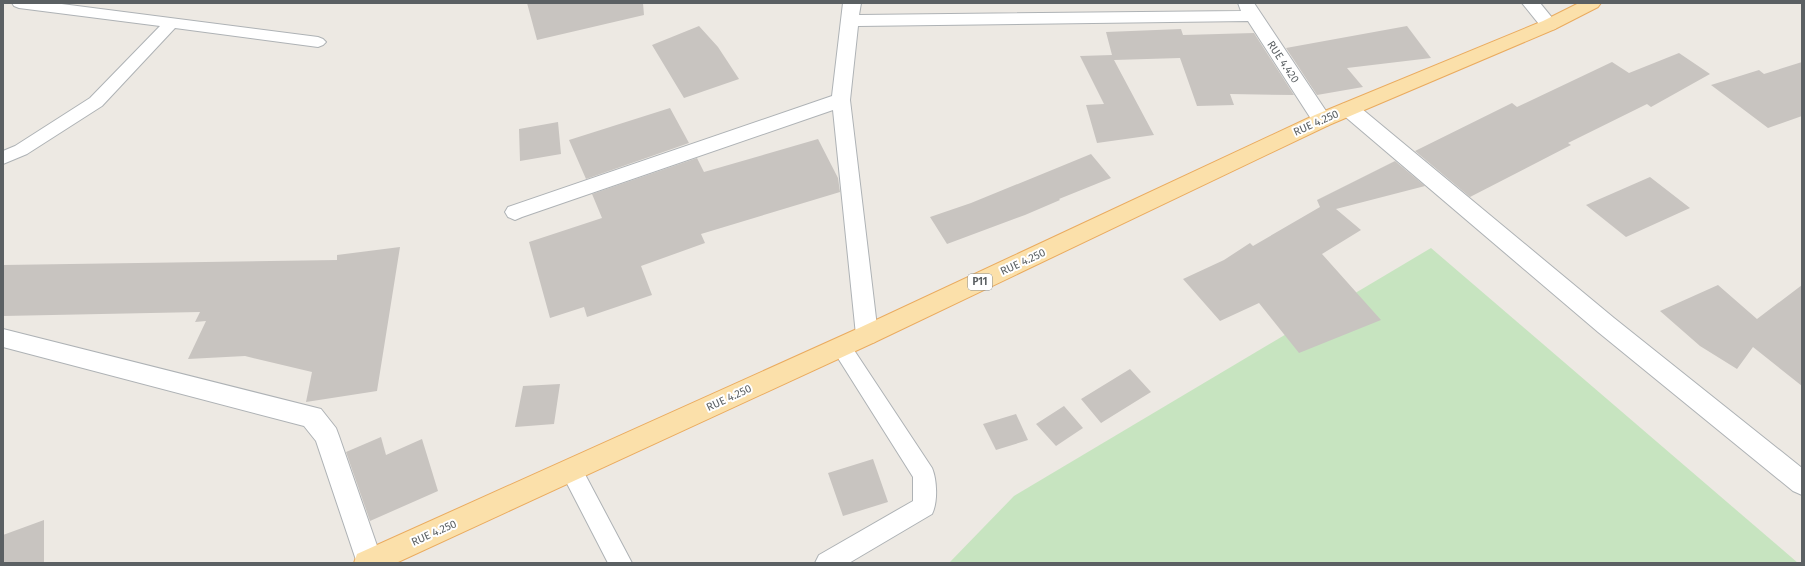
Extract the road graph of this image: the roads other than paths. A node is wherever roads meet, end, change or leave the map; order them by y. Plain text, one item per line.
1 (19, 3) edge
2 (852, 3) edge
3 (1531, 3) edge
4 (1592, 3) edge
5 (1249, 10) edge
6 (850, 22) junction
7 (171, 23) junction
8 (1548, 25) junction
9 (318, 42) dead end
10 (841, 100) junction
11 (1349, 109) junction
12 (1322, 120) junction
13 (3, 158) edge
14 (515, 212) dead end
15 (867, 335) junction
16 (3, 338) edge
17 (842, 347) junction
18 (571, 470) junction
19 (1802, 483) edge
20 (369, 562) edge
21 (620, 563) edge
22 (827, 563) edge

1 - 7 lane
2 - 6 street
3 - 8 street
4 - 8 main road, RUE 4.250 / P11
5 - 6 street
5 - 12 street, RUE 4.420
6 - 10 street
7 - 9 lane
7 - 13 lane
8 - 11 main road, RUE 4.250 / P11
10 - 14 street
10 - 15 street
11 - 12 main road, RUE 4.250 / P11
11 - 19 street
12 - 15 main road, RUE 4.250 / P11
15 - 17 main road, RUE 4.250 / P11
16 - 20 street
17 - 18 main road, RUE 4.250 / P11
17 - 22 lane
18 - 20 main road, RUE 4.250 / P11
18 - 21 lane

